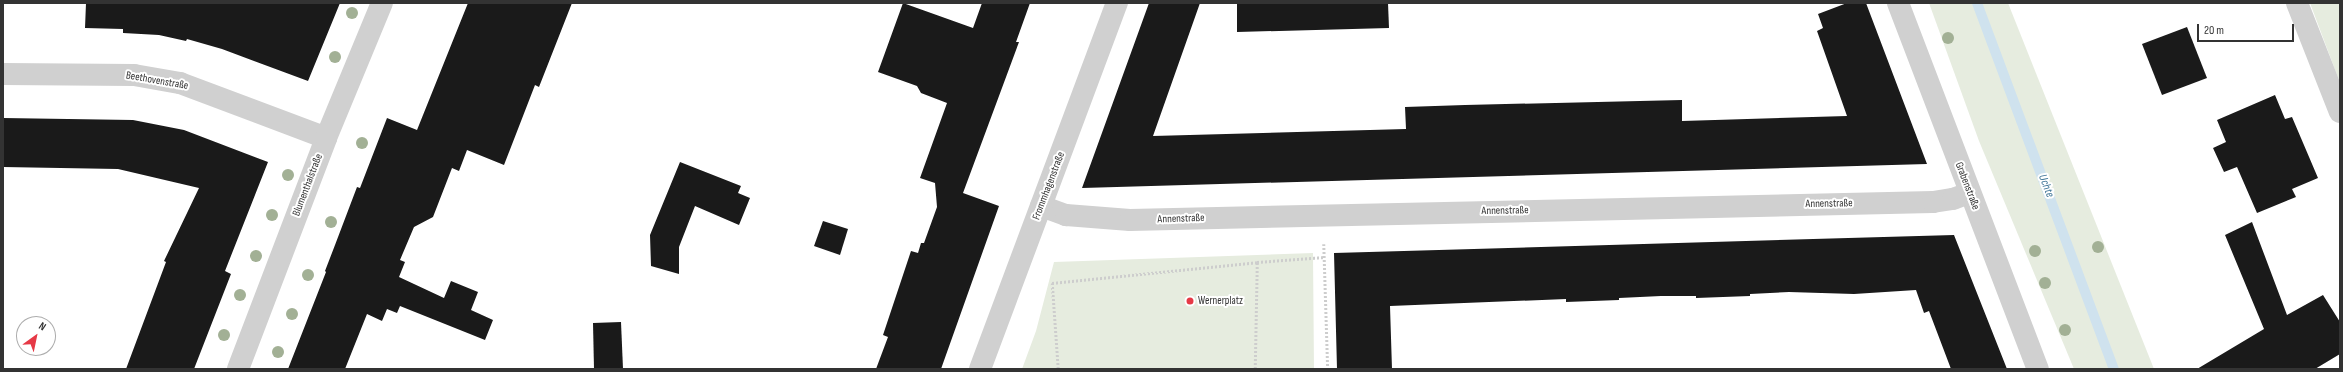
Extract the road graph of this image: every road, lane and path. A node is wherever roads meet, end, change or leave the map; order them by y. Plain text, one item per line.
1 (382, 3) edge
2 (1117, 3) edge
3 (1898, 3) edge
4 (2297, 3) edge
5 (3, 74) edge
6 (2340, 112) edge
7 (326, 138) junction
8 (1969, 193) junction
9 (1041, 206) junction
10 (1322, 215) junction
11 (1325, 258) junction
12 (1257, 262) junction
13 (238, 369) edge
14 (980, 369) edge
15 (1058, 369) edge
16 (1254, 369) edge
17 (1328, 369) edge
18 (2038, 369) edge

1 - 7 street, Blumenthalstraße
2 - 9 street, Frommhagenstraße
3 - 8 street, Grabenstraße
4 - 6 street
5 - 7 street, Beethovenstraße
7 - 13 street, Blumenthalstraße
8 - 10 street, Annenstraße
8 - 18 street, Grabenstraße
9 - 10 street, Annenstraße
9 - 14 street, Frommhagenstraße
10 - 11 path
11 - 12 path
11 - 17 path
12 - 15 path
12 - 16 path

